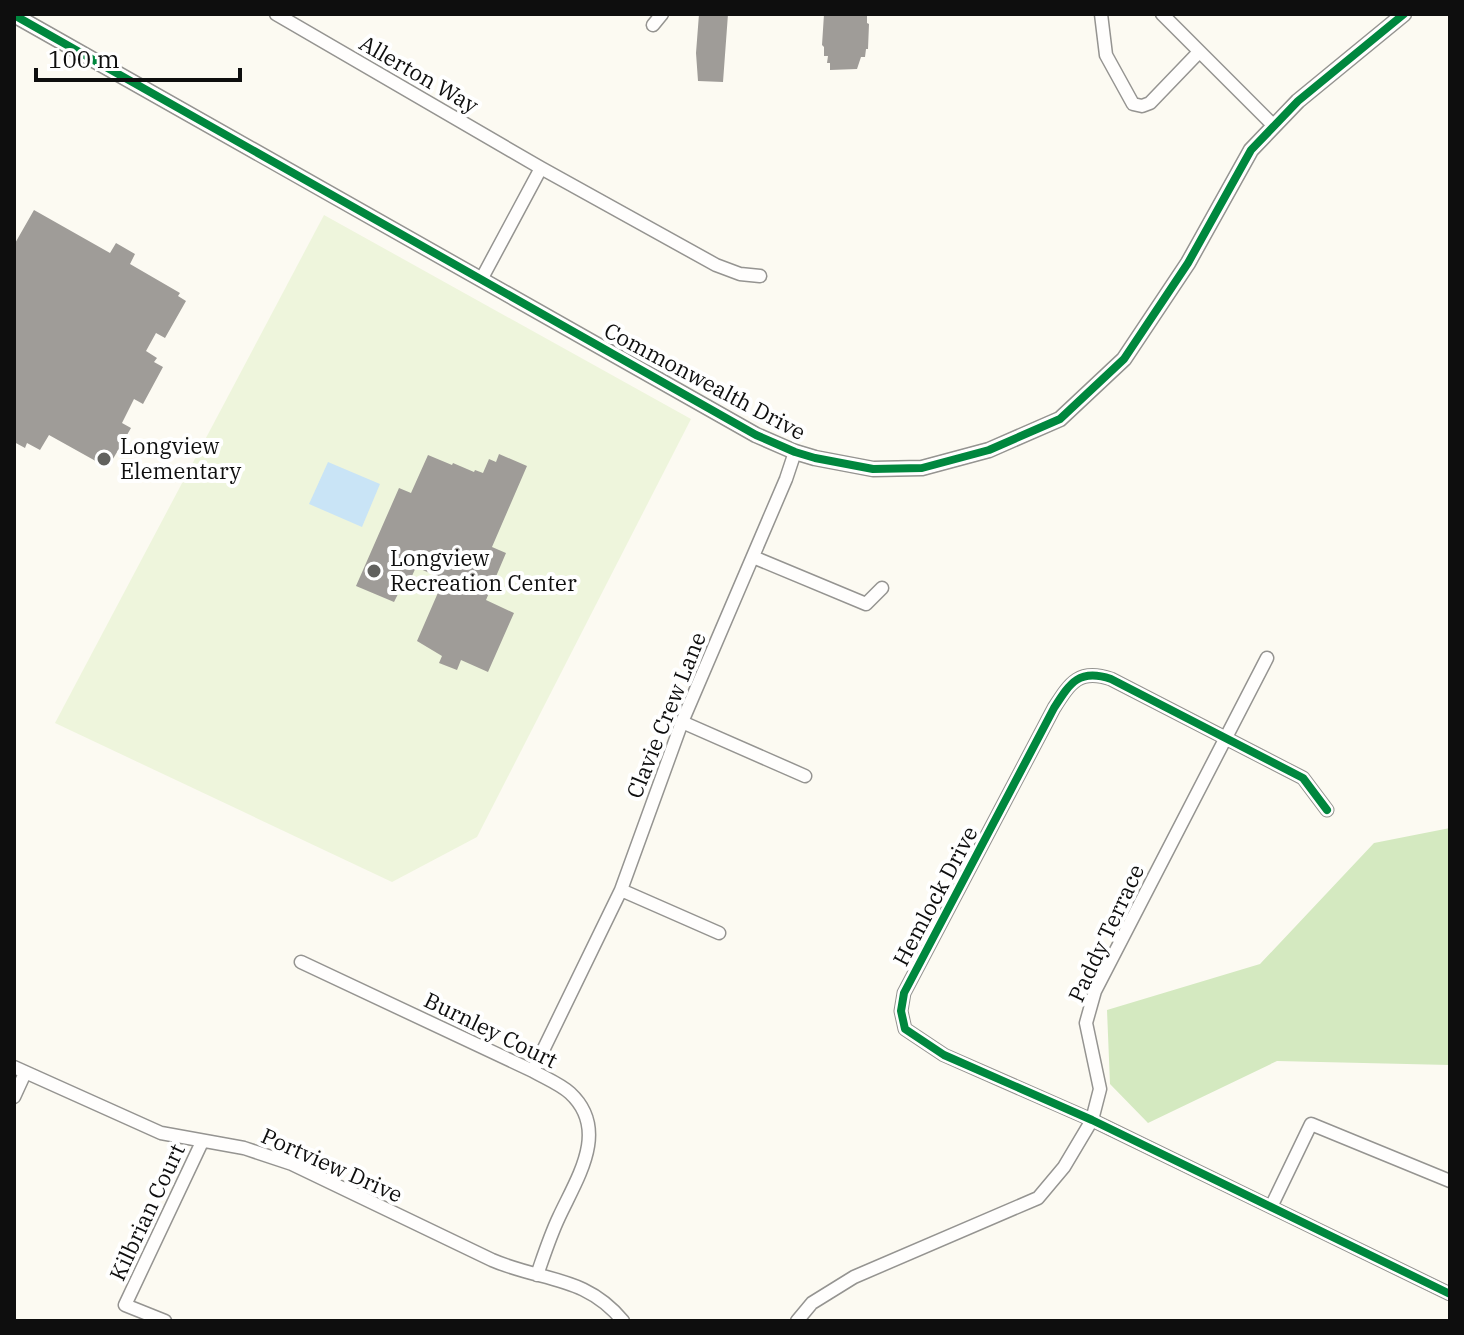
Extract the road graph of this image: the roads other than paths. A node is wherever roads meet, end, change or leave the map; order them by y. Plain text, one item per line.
1 (276, 14) edge
2 (662, 14) edge
3 (1101, 14) edge
4 (1162, 14) edge
5 (1404, 14) edge
6 (14, 15) edge
7 (653, 25) dead end
8 (1199, 52) junction
9 (1274, 126) junction
10 (541, 168) junction
11 (760, 276) dead end
12 (482, 278) junction
13 (795, 452) junction
14 (753, 557) junction
15 (882, 588) dead end
16 (1267, 658) dead end
17 (682, 722) junction
18 (1226, 738) junction
19 (805, 776) dead end
20 (1327, 810) dead end
21 (621, 890) junction
22 (719, 933) dead end
23 (301, 962) dead end
24 (20, 1070) edge
25 (533, 1071) junction
26 (14, 1097) edge
27 (1092, 1120) junction
28 (202, 1142) junction
29 (1450, 1181) edge
30 (1271, 1207) junction
31 (537, 1275) junction
32 (1450, 1294) edge
33 (165, 1321) edge
34 (623, 1321) edge
35 (797, 1321) edge

1 - 10 street, Allerton Way
2 - 7 street
3 - 8 street
4 - 8 street
5 - 9 street, Commonwealth Drive
6 - 12 street, Commonwealth Drive
8 - 9 street
9 - 13 street, Commonwealth Drive
10 - 11 street, Allerton Way
10 - 12 street
12 - 13 street, Commonwealth Drive
13 - 14 street, Clavie Crew Lane
14 - 15 street
14 - 17 street, Clavie Crew Lane
16 - 18 street, Paddy Terrace
17 - 19 street
17 - 21 street, Clavie Crew Lane
18 - 20 street, Hemlock Drive
18 - 27 street, Paddy Terrace
18 - 27 street, Hemlock Drive
21 - 22 street
21 - 25 street, Clavie Crew Lane
23 - 25 street, Burnley Court
24 - 26 street
24 - 28 street, Portview Drive
25 - 31 street, Burnley Court
27 - 30 street, Hemlock Drive
27 - 35 street, Paddy Terrace
28 - 31 street, Portview Drive
28 - 33 street, Kilbrian Court
29 - 30 street
30 - 32 street, Hemlock Drive
31 - 34 street, Portview Drive

